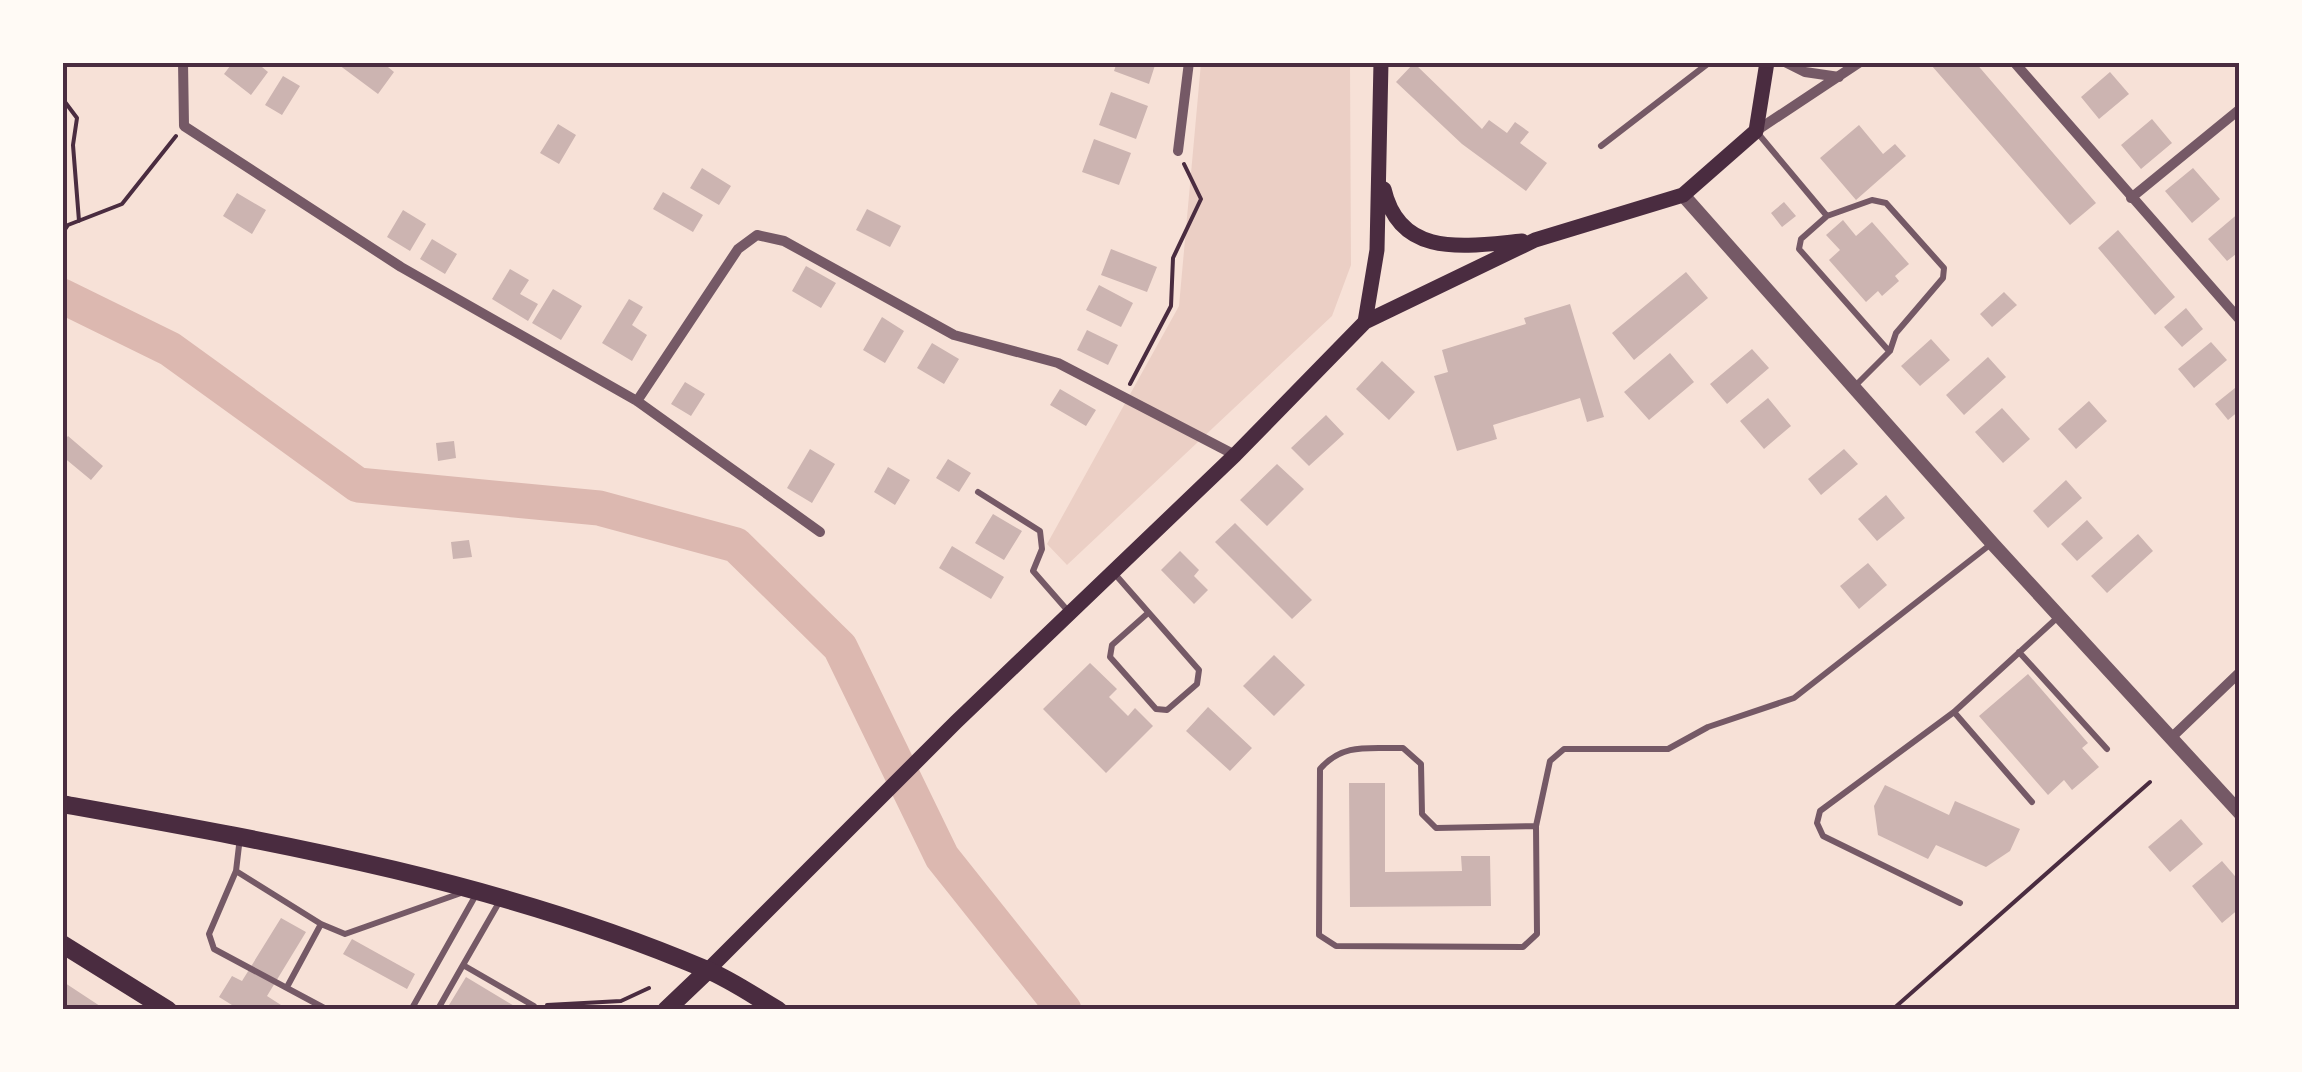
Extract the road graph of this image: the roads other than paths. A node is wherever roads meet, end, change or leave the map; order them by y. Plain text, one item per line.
1 (183, 62) edge
2 (1189, 62) edge
3 (1381, 62) edge
4 (1710, 62) edge
5 (1767, 62) edge
6 (1784, 62) edge
7 (1860, 62) edge
8 (2014, 62) edge
9 (1840, 77) junction
10 (2240, 109) edge
11 (1756, 131) junction
12 (1601, 146) dead end
13 (1178, 150) road end
14 (1380, 170) junction
15 (1683, 195) junction
16 (2131, 198) junction
17 (1827, 216) junction
18 (1535, 240) junction
19 (2240, 320) edge
20 (1365, 322) junction
21 (1890, 352) junction
22 (1852, 388) junction
23 (637, 401) junction
24 (1235, 456) junction
25 (978, 492) dead end
26 (820, 532) dead end
27 (1992, 543) junction
28 (1113, 572) junction
29 (1148, 612) junction
30 (1070, 613) junction
31 (2059, 616) junction
32 (2020, 652) junction
33 (2240, 672) edge
34 (1954, 712) junction
35 (2171, 738) junction
36 (2107, 749) dead end
37 (2032, 802) dead end
38 (62, 804) edge
39 (2240, 812) edge
40 (1536, 826) junction
41 (240, 836) junction
42 (236, 870) junction
43 (474, 891) junction
44 (501, 898) junction
45 (1960, 903) dead end
46 (321, 924) junction
47 (62, 944) edge
48 (463, 966) junction
49 (708, 970) junction
50 (287, 988) junction
51 (438, 1008) edge
52 (534, 1008) edge
53 (168, 1010) edge
54 (328, 1010) edge
55 (411, 1010) edge
56 (666, 1010) edge
57 (778, 1010) edge

1 - 23 street
2 - 13 street
3 - 14 main road
4 - 12 lane
5 - 11 main road
6 - 9 street
7 - 9 street
8 - 16 street
9 - 11 street
10 - 16 street
11 - 15 main road
11 - 17 lane
14 - 18 main road
14 - 20 main road
15 - 18 main road
15 - 22 street
16 - 19 street
17 - 21 lane
17 - 21 lane
18 - 20 main road
20 - 24 main road
21 - 22 lane
22 - 27 street
23 - 24 street
23 - 26 street
24 - 28 main road
25 - 30 lane
27 - 31 street
27 - 40 lane
28 - 29 lane
28 - 30 main road
29 - 29 lane
30 - 49 main road
31 - 32 lane
31 - 35 street
32 - 34 lane
32 - 36 lane
33 - 35 street
34 - 37 lane
34 - 45 lane
35 - 39 street
38 - 41 main road
40 - 40 lane
41 - 42 lane
41 - 43 main road
42 - 46 lane
42 - 50 lane
43 - 44 main road
43 - 46 lane
43 - 55 lane
44 - 48 lane
44 - 49 main road
46 - 50 lane
47 - 53 main road
48 - 51 lane
48 - 52 lane
49 - 56 main road
49 - 57 main road
50 - 54 lane

